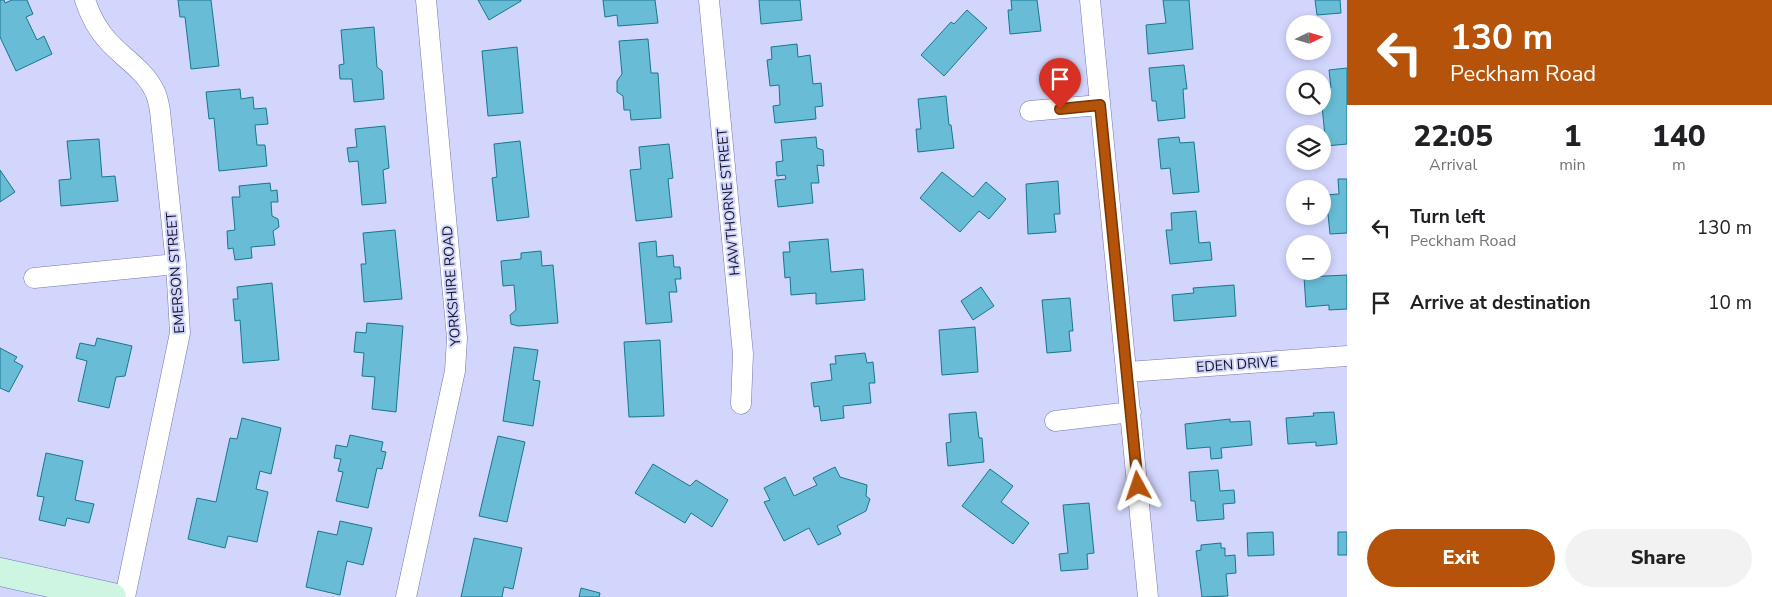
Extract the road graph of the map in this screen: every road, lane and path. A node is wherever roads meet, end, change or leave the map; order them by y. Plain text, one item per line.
1 (85, 0) edge
2 (426, 0) edge
3 (710, 0) edge
4 (1090, 0) edge
5 (1100, 105) junction
6 (1030, 111) dead end
7 (176, 264) junction
8 (34, 278) dead end
9 (1347, 356) edge
10 (1127, 372) junction
11 (741, 404) dead end
12 (1131, 412) junction
13 (1055, 421) dead end
14 (0, 572) edge
15 (112, 597) edge
16 (125, 597) edge
17 (406, 597) edge
18 (1148, 597) edge

1 - 7 street, EMERSON STREET
2 - 17 street, YORKSHIRE ROAD
3 - 11 street, HAWTHORNE STREET
4 - 5 street
5 - 6 street
5 - 10 street
7 - 8 street
7 - 16 street, EMERSON STREET
9 - 10 street, EDEN DRIVE
10 - 12 street
12 - 13 street
12 - 18 street
14 - 15 main road

